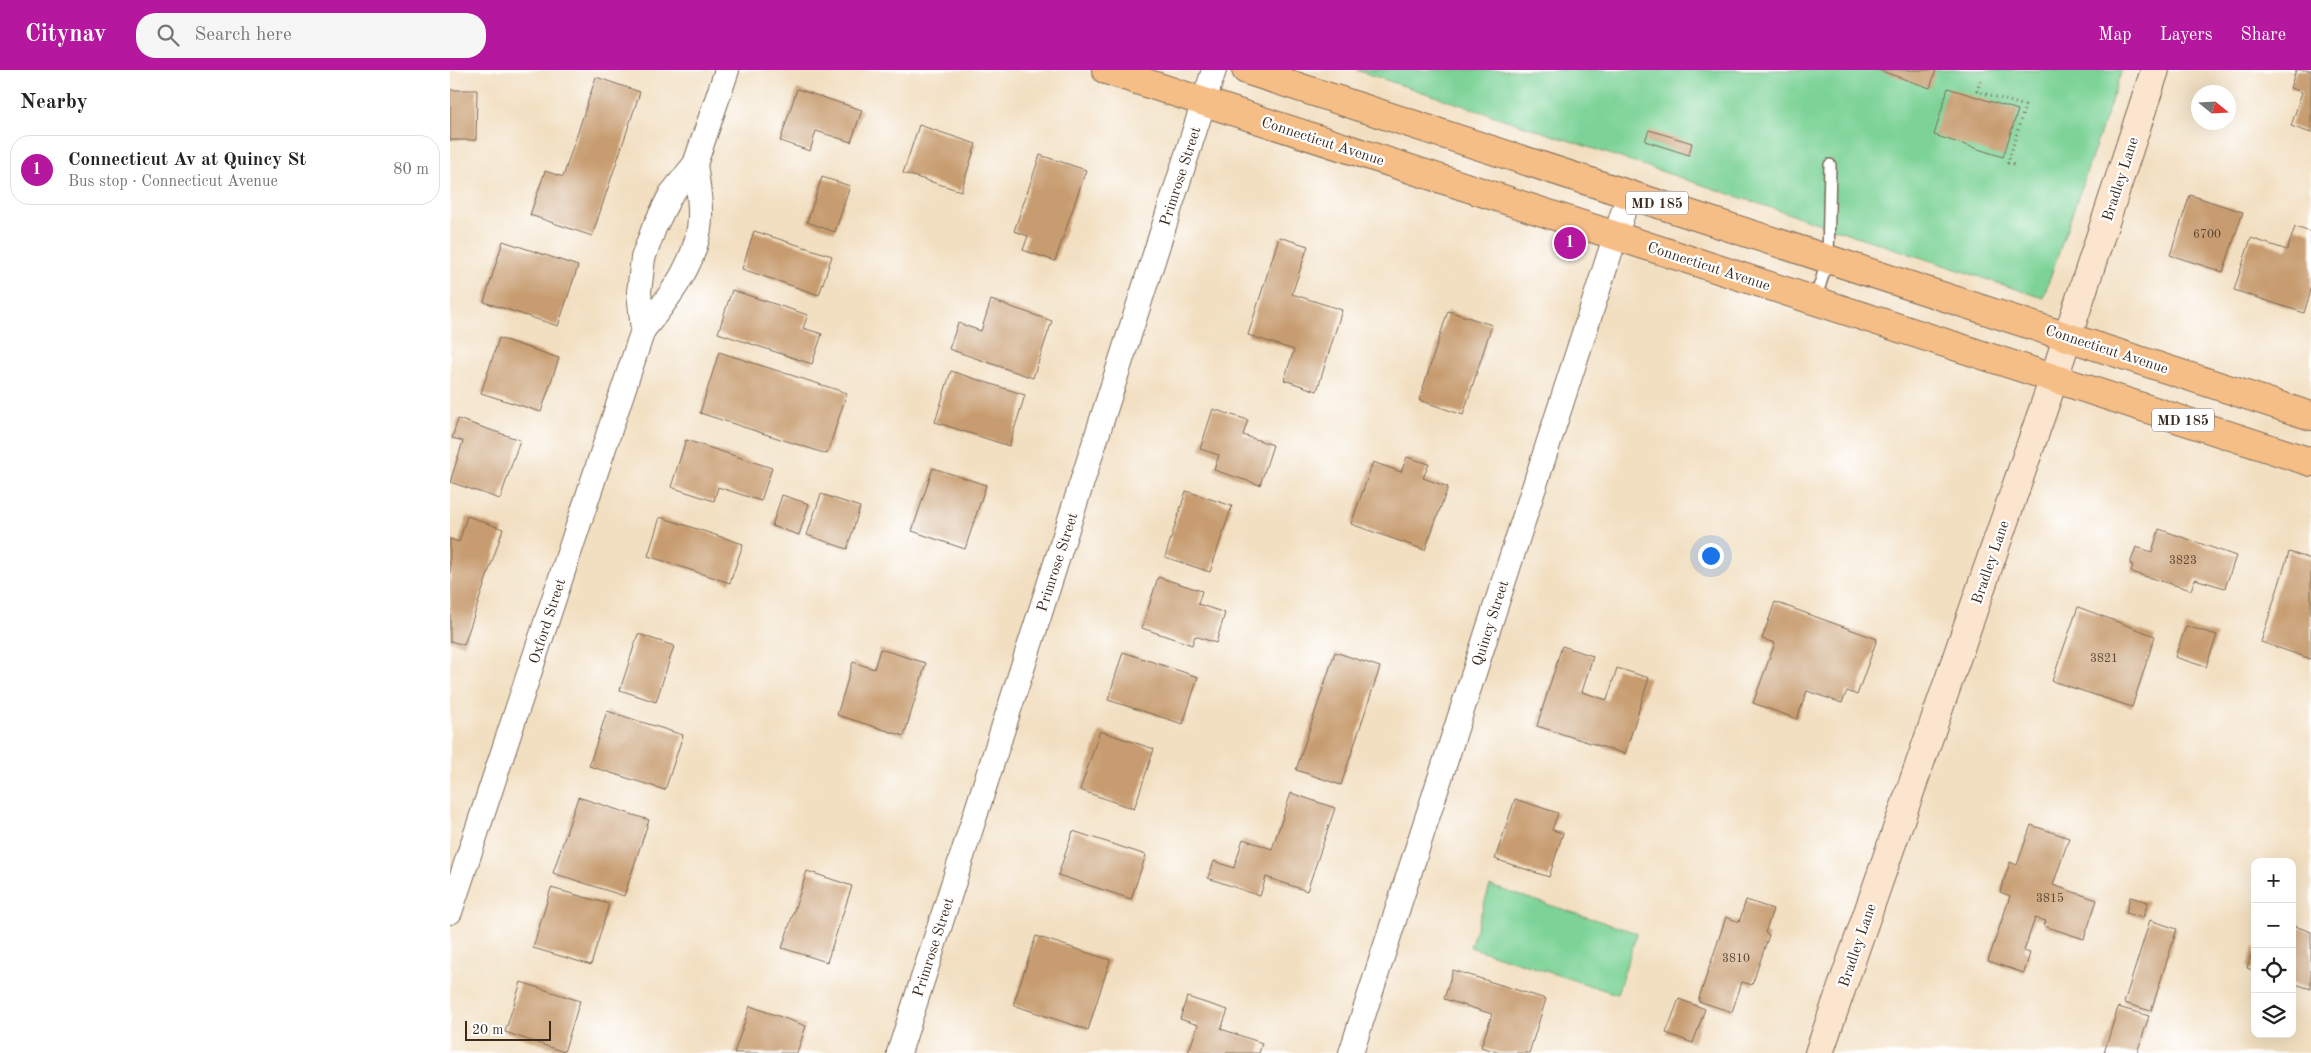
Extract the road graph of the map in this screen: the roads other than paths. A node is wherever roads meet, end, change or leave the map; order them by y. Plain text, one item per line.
1 (727, 70) edge
2 (1106, 70) edge
3 (1214, 70) edge
4 (1246, 70) edge
5 (2155, 70) edge
6 (1204, 102) junction
7 (695, 164) junction
8 (1830, 165) dead end
9 (1629, 194) junction
10 (1616, 236) junction
11 (1828, 258) junction
12 (1815, 300) junction
13 (643, 330) junction
14 (2068, 336) junction
15 (2054, 378) junction
16 (2311, 416) edge
17 (2311, 462) edge
18 (450, 912) edge
19 (899, 1053) edge
20 (1351, 1053) edge
21 (1819, 1053) edge

1 - 7 street, Oxford Street
2 - 6 main road, Connecticut Avenue / MD 185
3 - 6 street, Primrose Street
4 - 9 main road, Connecticut Avenue / MD 185
5 - 14 street, Bradley Lane
6 - 10 main road, Connecticut Avenue / MD 185
6 - 19 street, Primrose Street
7 - 13 street, Oxford Street
7 - 13 street, Oxford Street
8 - 11 lane
9 - 10 street, Quincy Street
9 - 11 main road, Connecticut Avenue / MD 185
10 - 12 main road, Connecticut Avenue / MD 185
10 - 20 street, Quincy Street
11 - 12 lane
11 - 14 main road, Connecticut Avenue / MD 185
12 - 15 main road, Connecticut Avenue / MD 185
13 - 18 street, Oxford Street
14 - 15 street, Bradley Lane
14 - 16 main road, Connecticut Avenue / MD 185
15 - 17 main road, Connecticut Avenue / MD 185
15 - 21 street, Bradley Lane

